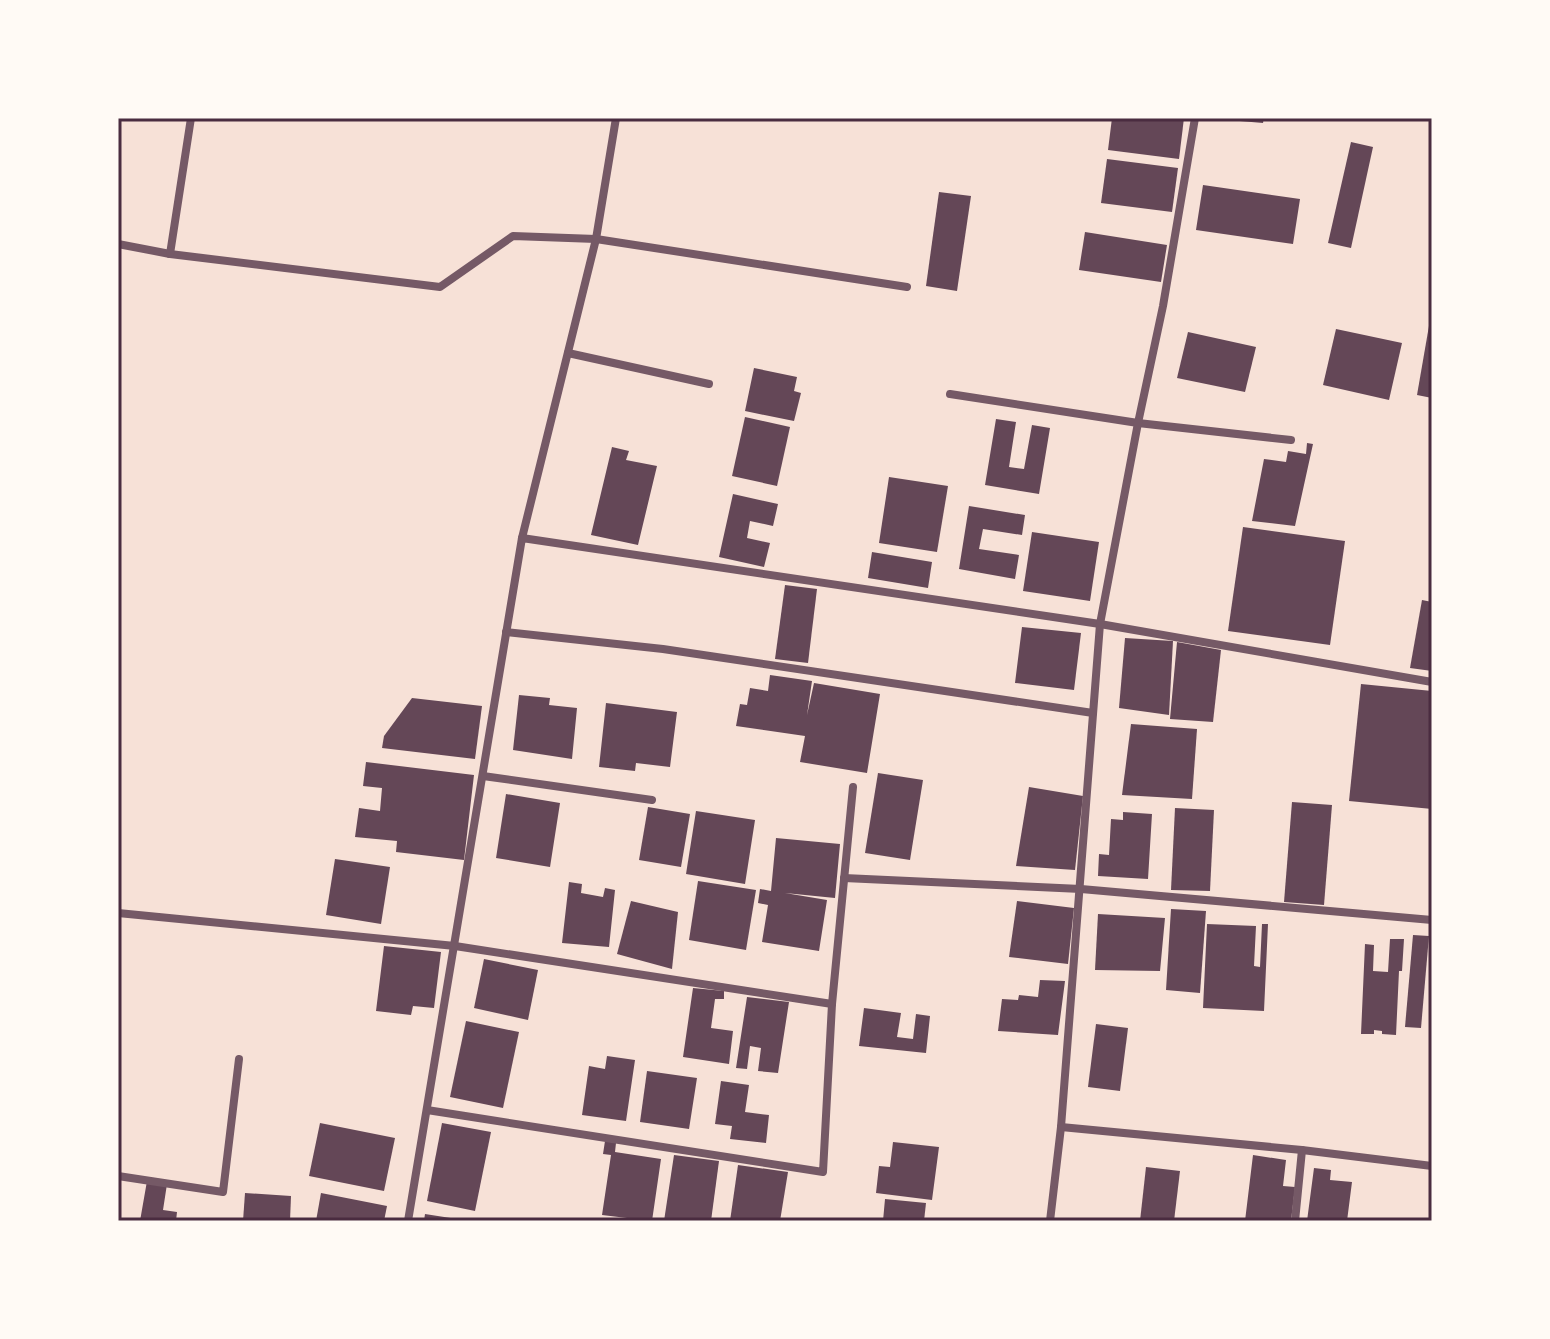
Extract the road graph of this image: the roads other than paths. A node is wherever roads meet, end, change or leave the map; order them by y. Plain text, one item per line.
1 (191, 118) edge
2 (616, 118) edge
3 (1195, 118) edge
4 (596, 239) junction
5 (118, 244) edge
6 (170, 254) junction
7 (907, 287) dead end
8 (568, 353) junction
9 (709, 384) dead end
10 (950, 394) dead end
11 (1138, 423) junction
12 (1291, 440) dead end
13 (522, 538) junction
14 (1100, 624) junction
15 (506, 632) junction
16 (1432, 682) edge
17 (1093, 713) junction
18 (483, 776) junction
19 (853, 787) dead end
20 (652, 800) dead end
21 (844, 878) junction
22 (1081, 889) junction
23 (118, 913) edge
24 (1432, 920) edge
25 (455, 946) junction
26 (832, 1004) junction
27 (239, 1059) dead end
28 (427, 1110) junction
29 (1061, 1127) junction
30 (1302, 1150) junction
31 (1432, 1166) edge
32 (118, 1176) edge
33 (408, 1221) edge
34 (1050, 1221) edge
35 (1295, 1221) edge

1 - 6 street
2 - 4 street
3 - 11 street
4 - 6 street
4 - 7 street
4 - 8 street
5 - 6 street
8 - 9 street
8 - 13 street
10 - 11 street
11 - 12 street
11 - 14 street
13 - 14 street
13 - 15 street
14 - 16 street
14 - 17 street
15 - 17 street
15 - 18 street
17 - 22 street
18 - 20 street
18 - 25 street
19 - 21 street
21 - 22 street
21 - 26 street
22 - 24 street
22 - 29 street
23 - 25 street
25 - 26 street
25 - 28 street
26 - 28 street
27 - 32 street
28 - 33 street
29 - 30 street
29 - 34 street
30 - 31 street
30 - 35 street

